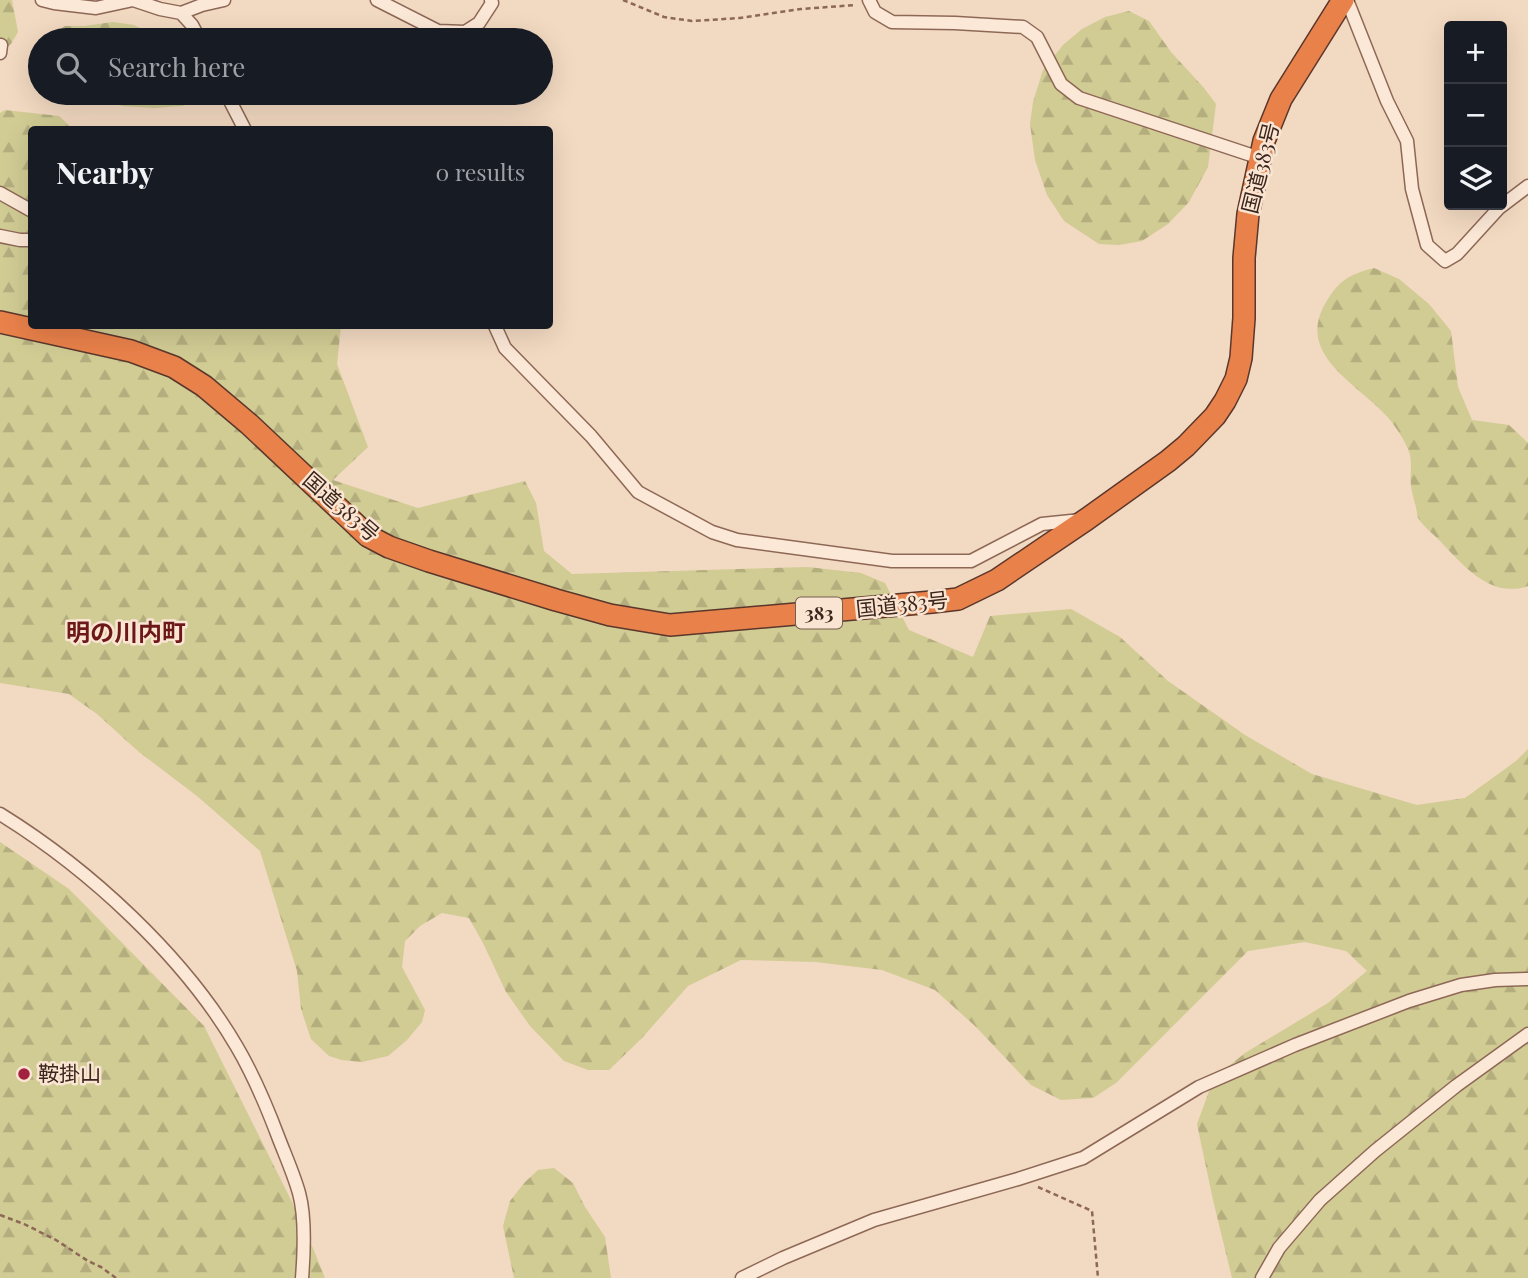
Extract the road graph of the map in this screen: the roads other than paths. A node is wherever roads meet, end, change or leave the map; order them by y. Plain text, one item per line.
1 (42, 0) edge
2 (224, 0) edge
3 (377, 0) edge
4 (491, 0) edge
5 (1345, 0) edge
6 (870, 2) edge
7 (181, 13) junction
8 (194, 28) edge
9 (432, 28) edge
10 (471, 28) edge
11 (232, 105) edge
12 (243, 126) edge
13 (1260, 158) junction
14 (1528, 186) edge
15 (0, 193) edge
16 (28, 209) edge
17 (0, 236) edge
18 (28, 240) edge
19 (0, 322) edge
20 (28, 328) edge
21 (32, 329) edge
22 (496, 329) edge
23 (1087, 519) junction
24 (0, 814) edge
25 (1528, 979) edge
26 (1528, 1034) edge
27 (302, 1278) edge
28 (743, 1278) edge
29 (1262, 1278) edge

1 - 7 street
2 - 7 street
3 - 9 street
4 - 10 street
5 - 13 highway, 国道383号 / 383
5 - 14 street
6 - 13 street
7 - 8 street
11 - 12 street
13 - 23 highway, 国道383号 / 383
15 - 16 street
17 - 18 street
19 - 20 highway, 国道383号 / 383
21 - 23 highway, 国道383号 / 383
22 - 23 street
24 - 27 street
25 - 28 street
26 - 29 street

